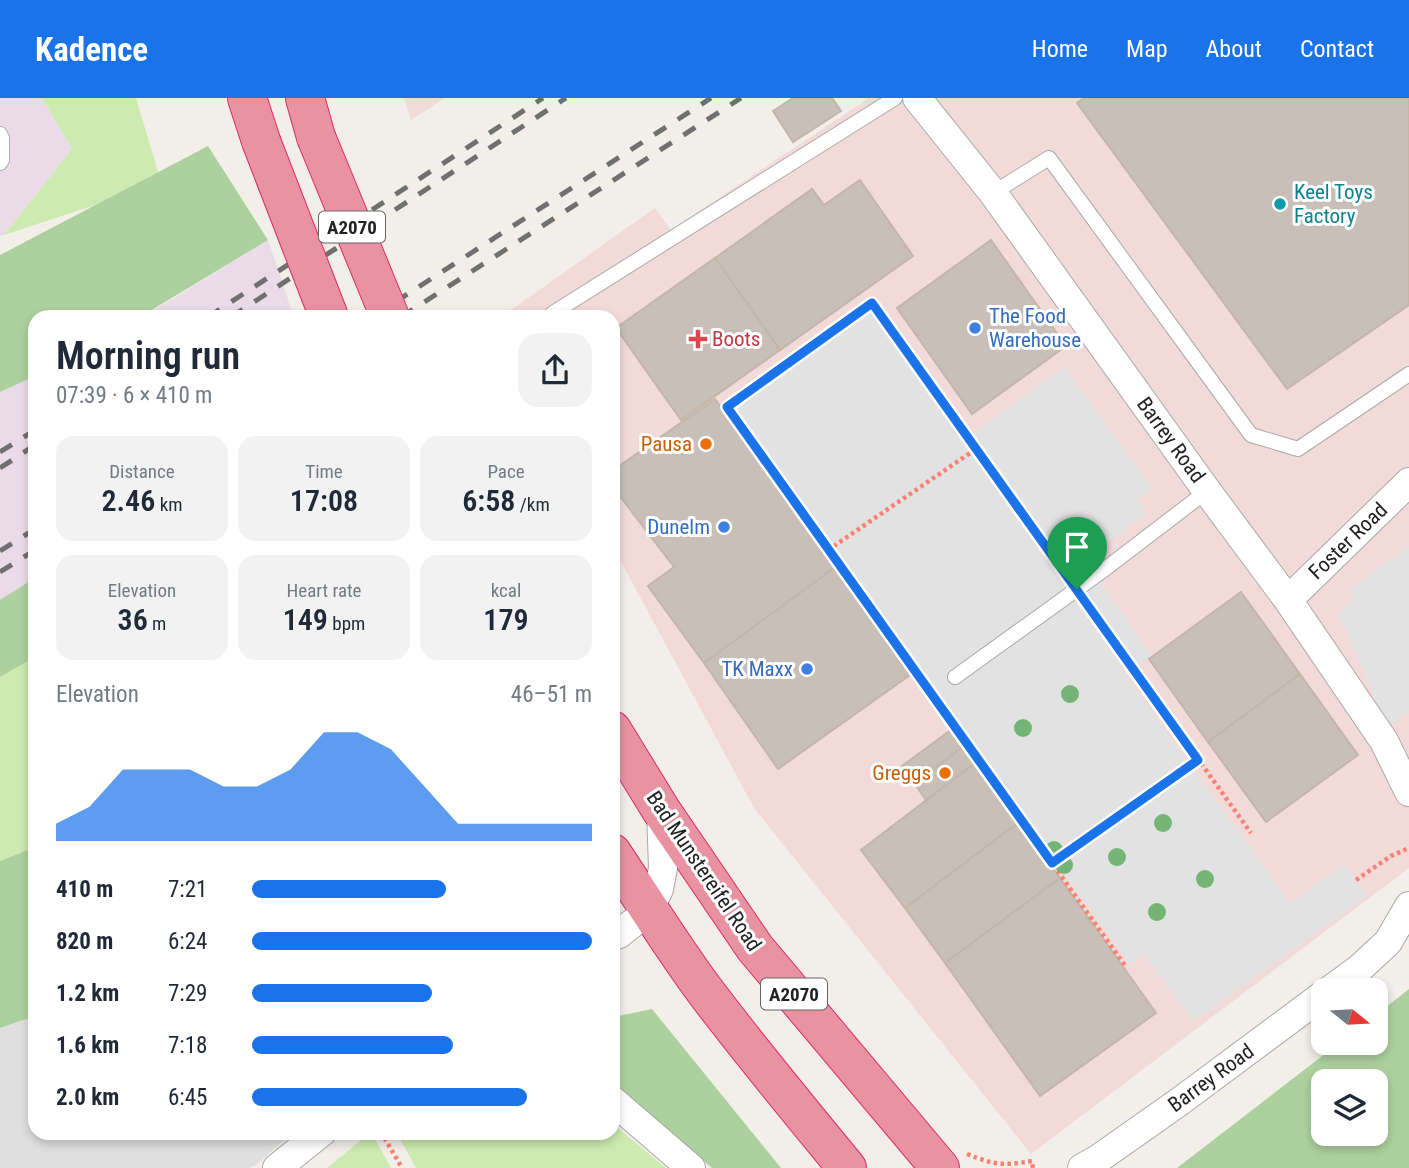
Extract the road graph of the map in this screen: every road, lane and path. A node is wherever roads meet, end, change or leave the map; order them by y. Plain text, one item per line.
1 (247, 98) edge
2 (304, 98) edge
3 (895, 98) edge
4 (917, 98) edge
5 (0, 134) edge
6 (0, 163) edge
7 (993, 192) junction
8 (326, 310) edge
9 (387, 310) edge
10 (558, 310) edge
11 (1409, 374) edge
12 (976, 449) junction
13 (1409, 482) edge
14 (1207, 491) junction
15 (828, 550) junction
16 (1077, 589) junction
17 (1287, 600) junction
18 (955, 677) dead end
19 (620, 743) edge
20 (1198, 760) junction
21 (1409, 792) edge
22 (661, 810) junction
23 (1251, 833) dead end
24 (1409, 848) edge
25 (1052, 863) junction
26 (620, 865) edge
27 (1356, 880) dead end
28 (1409, 906) edge
29 (649, 910) junction
30 (620, 932) edge
31 (1126, 967) dead end
32 (1346, 978) edge
33 (1311, 1004) edge
34 (620, 1107) edge
35 (312, 1140) edge
36 (386, 1140) edge
37 (1032, 1161) dead end
38 (1091, 1165) edge
39 (277, 1168) edge
40 (402, 1168) edge
41 (691, 1168) edge
42 (846, 1168) edge
43 (940, 1168) edge
44 (1033, 1168) edge

1 - 8 highway, A2070, bridge
2 - 9 highway, A2070, bridge
3 - 10 lane
4 - 7 street, Barrey Road
5 - 6 lane
7 - 11 lane
7 - 14 street, Barrey Road
12 - 15 path
12 - 15 path
12 - 16 path
13 - 17 street, Foster Road
14 - 16 lane
14 - 17 street, Barrey Road
15 - 25 path
16 - 18 lane
16 - 20 path
17 - 21 street, Barrey Road
19 - 22 highway, Bad Munstereifel Road / A2070
20 - 23 path
20 - 25 path
22 - 29 street
22 - 43 highway, Bad Munstereifel Road / A2070
24 - 27 path
25 - 31 path
26 - 29 highway
28 - 32 street
29 - 30 street
29 - 42 highway
33 - 38 street, Barrey Road
34 - 41 street
35 - 39 street
36 - 40 path
37 - 44 path

